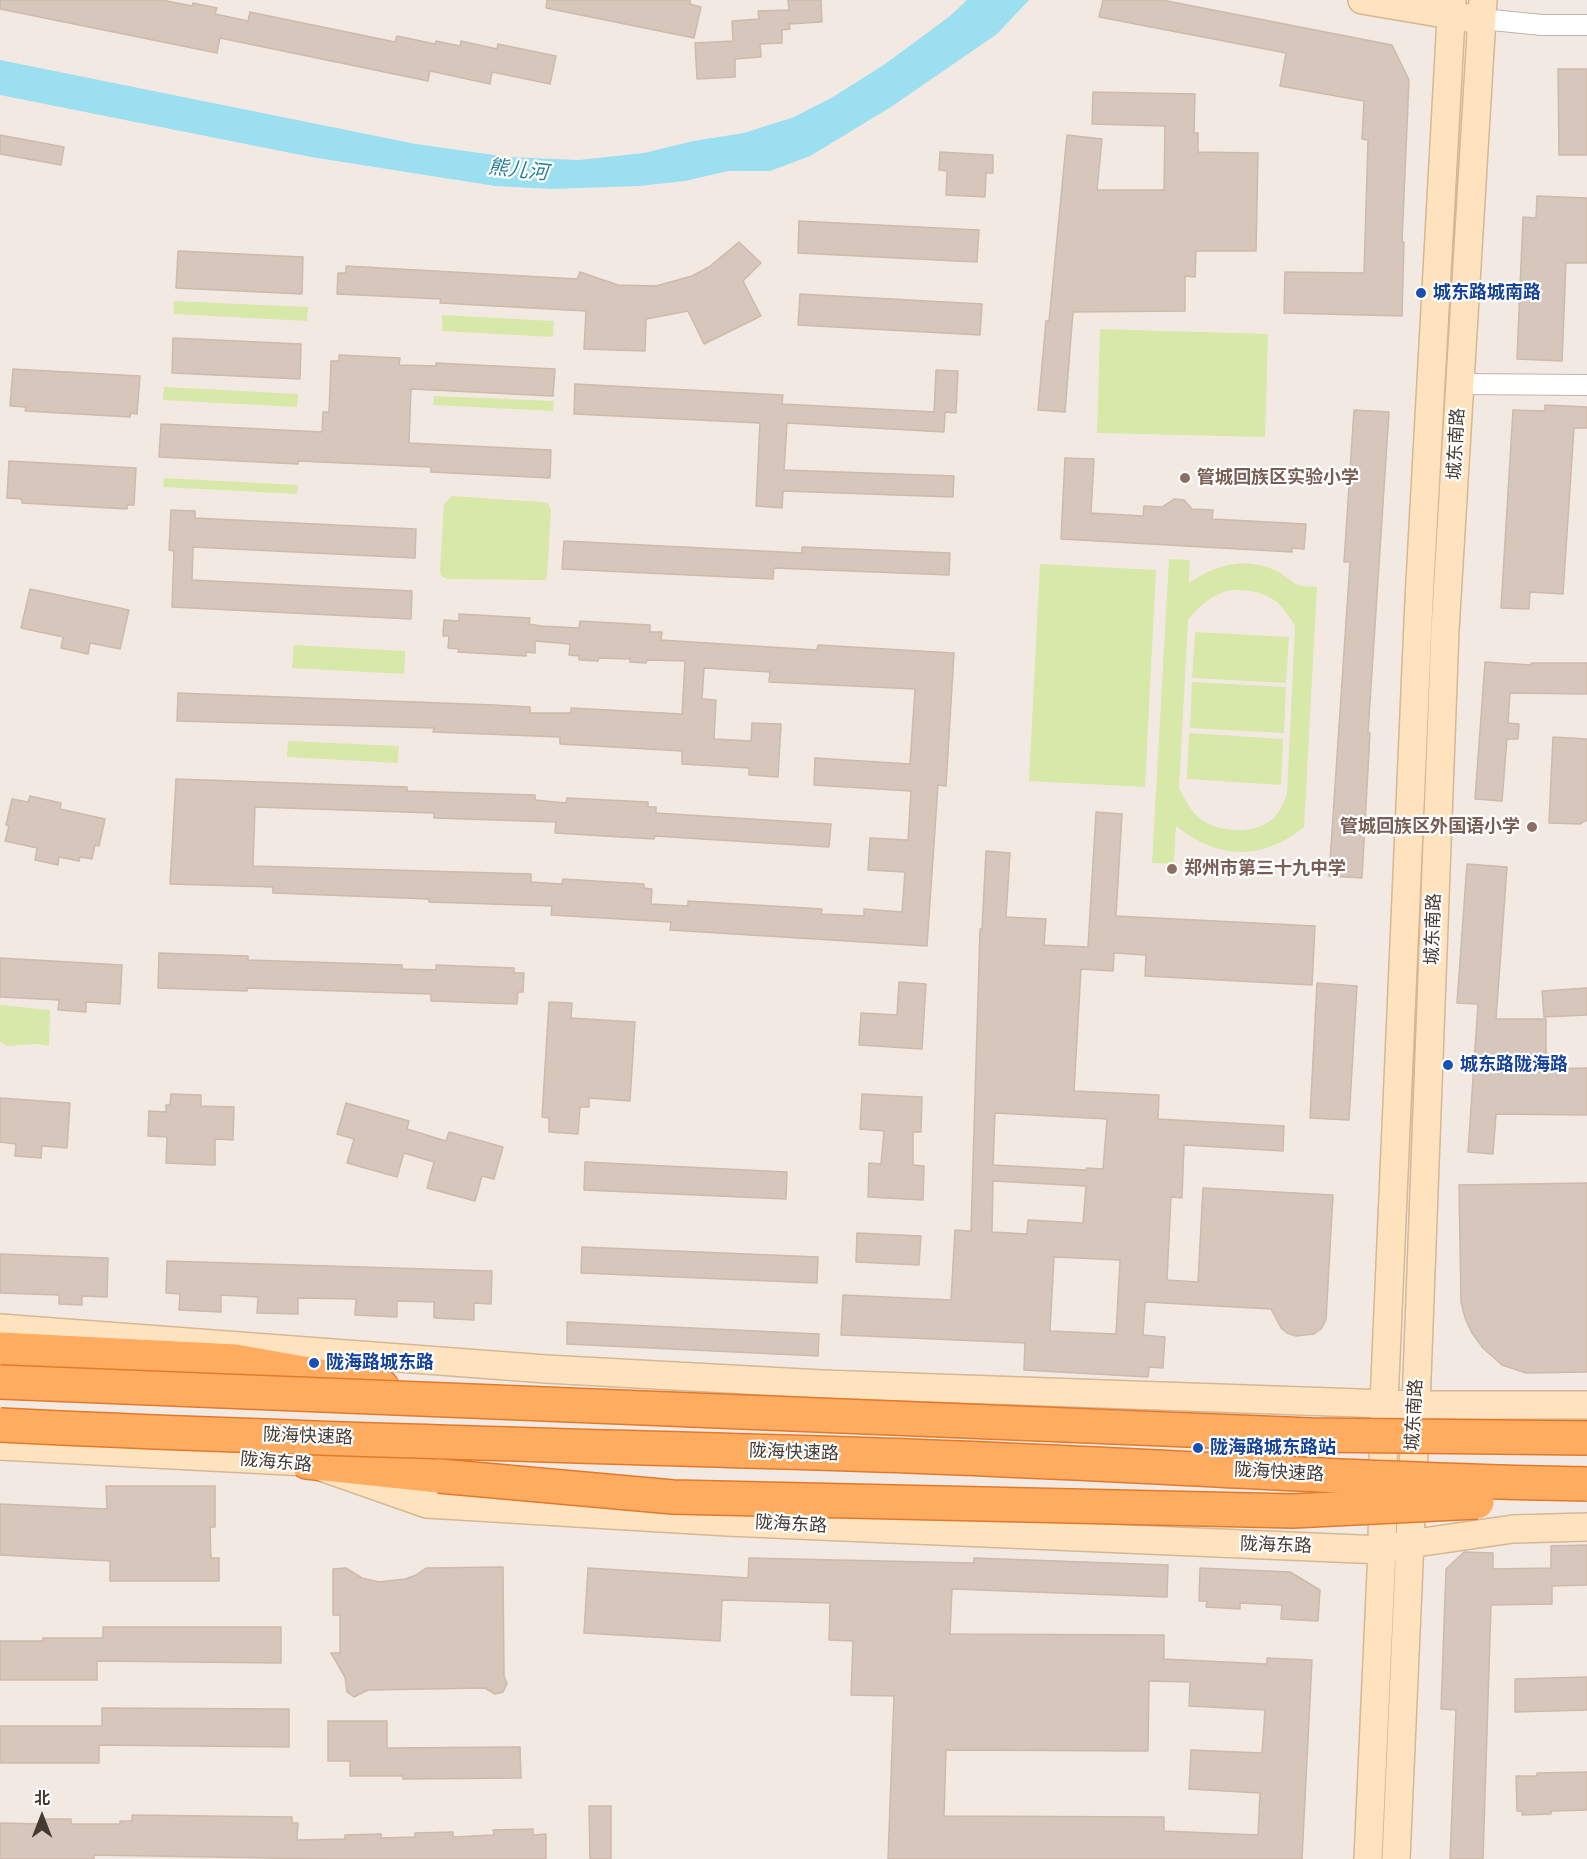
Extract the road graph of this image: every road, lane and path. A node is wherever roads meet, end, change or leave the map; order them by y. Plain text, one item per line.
1 (1362, 0) edge
2 (1452, 7) edge
3 (1482, 10) edge
4 (1587, 25) edge
5 (1461, 384) junction
6 (1587, 385) edge
7 (0, 1328) edge
8 (0, 1348) edge
9 (0, 1382) edge
10 (467, 1401) junction
11 (1384, 1403) junction
12 (1416, 1405) junction
13 (1587, 1405) edge
14 (0, 1425) edge
15 (1587, 1438) edge
16 (0, 1446) edge
17 (307, 1462) junction
18 (1587, 1484) edge
19 (1587, 1499) edge
20 (1587, 1527) edge
21 (1409, 1544) junction
22 (1382, 1550) junction
23 (1368, 1859) edge
24 (1396, 1859) edge

1 - 2 main road
2 - 3 main road
2 - 11 main road, 城东南路
3 - 4 street
3 - 5 main road, 城东南路
5 - 6 street
5 - 12 main road, 城东南路
7 - 11 main road
8 - 10 highway, bridge
9 - 10 highway, bridge
10 - 15 highway, bridge
11 - 12 main road
11 - 22 main road, 城东南路
12 - 13 main road
12 - 21 main road, 城东南路
14 - 18 highway, 陇海快速路, bridge
16 - 17 main road, 陇海东路
17 - 19 highway, bridge
17 - 22 main road, 陇海东路
20 - 21 main road, 陇海东路
21 - 22 main road, 陇海东路
21 - 24 main road, 城东南路
22 - 23 main road, 城东南路

